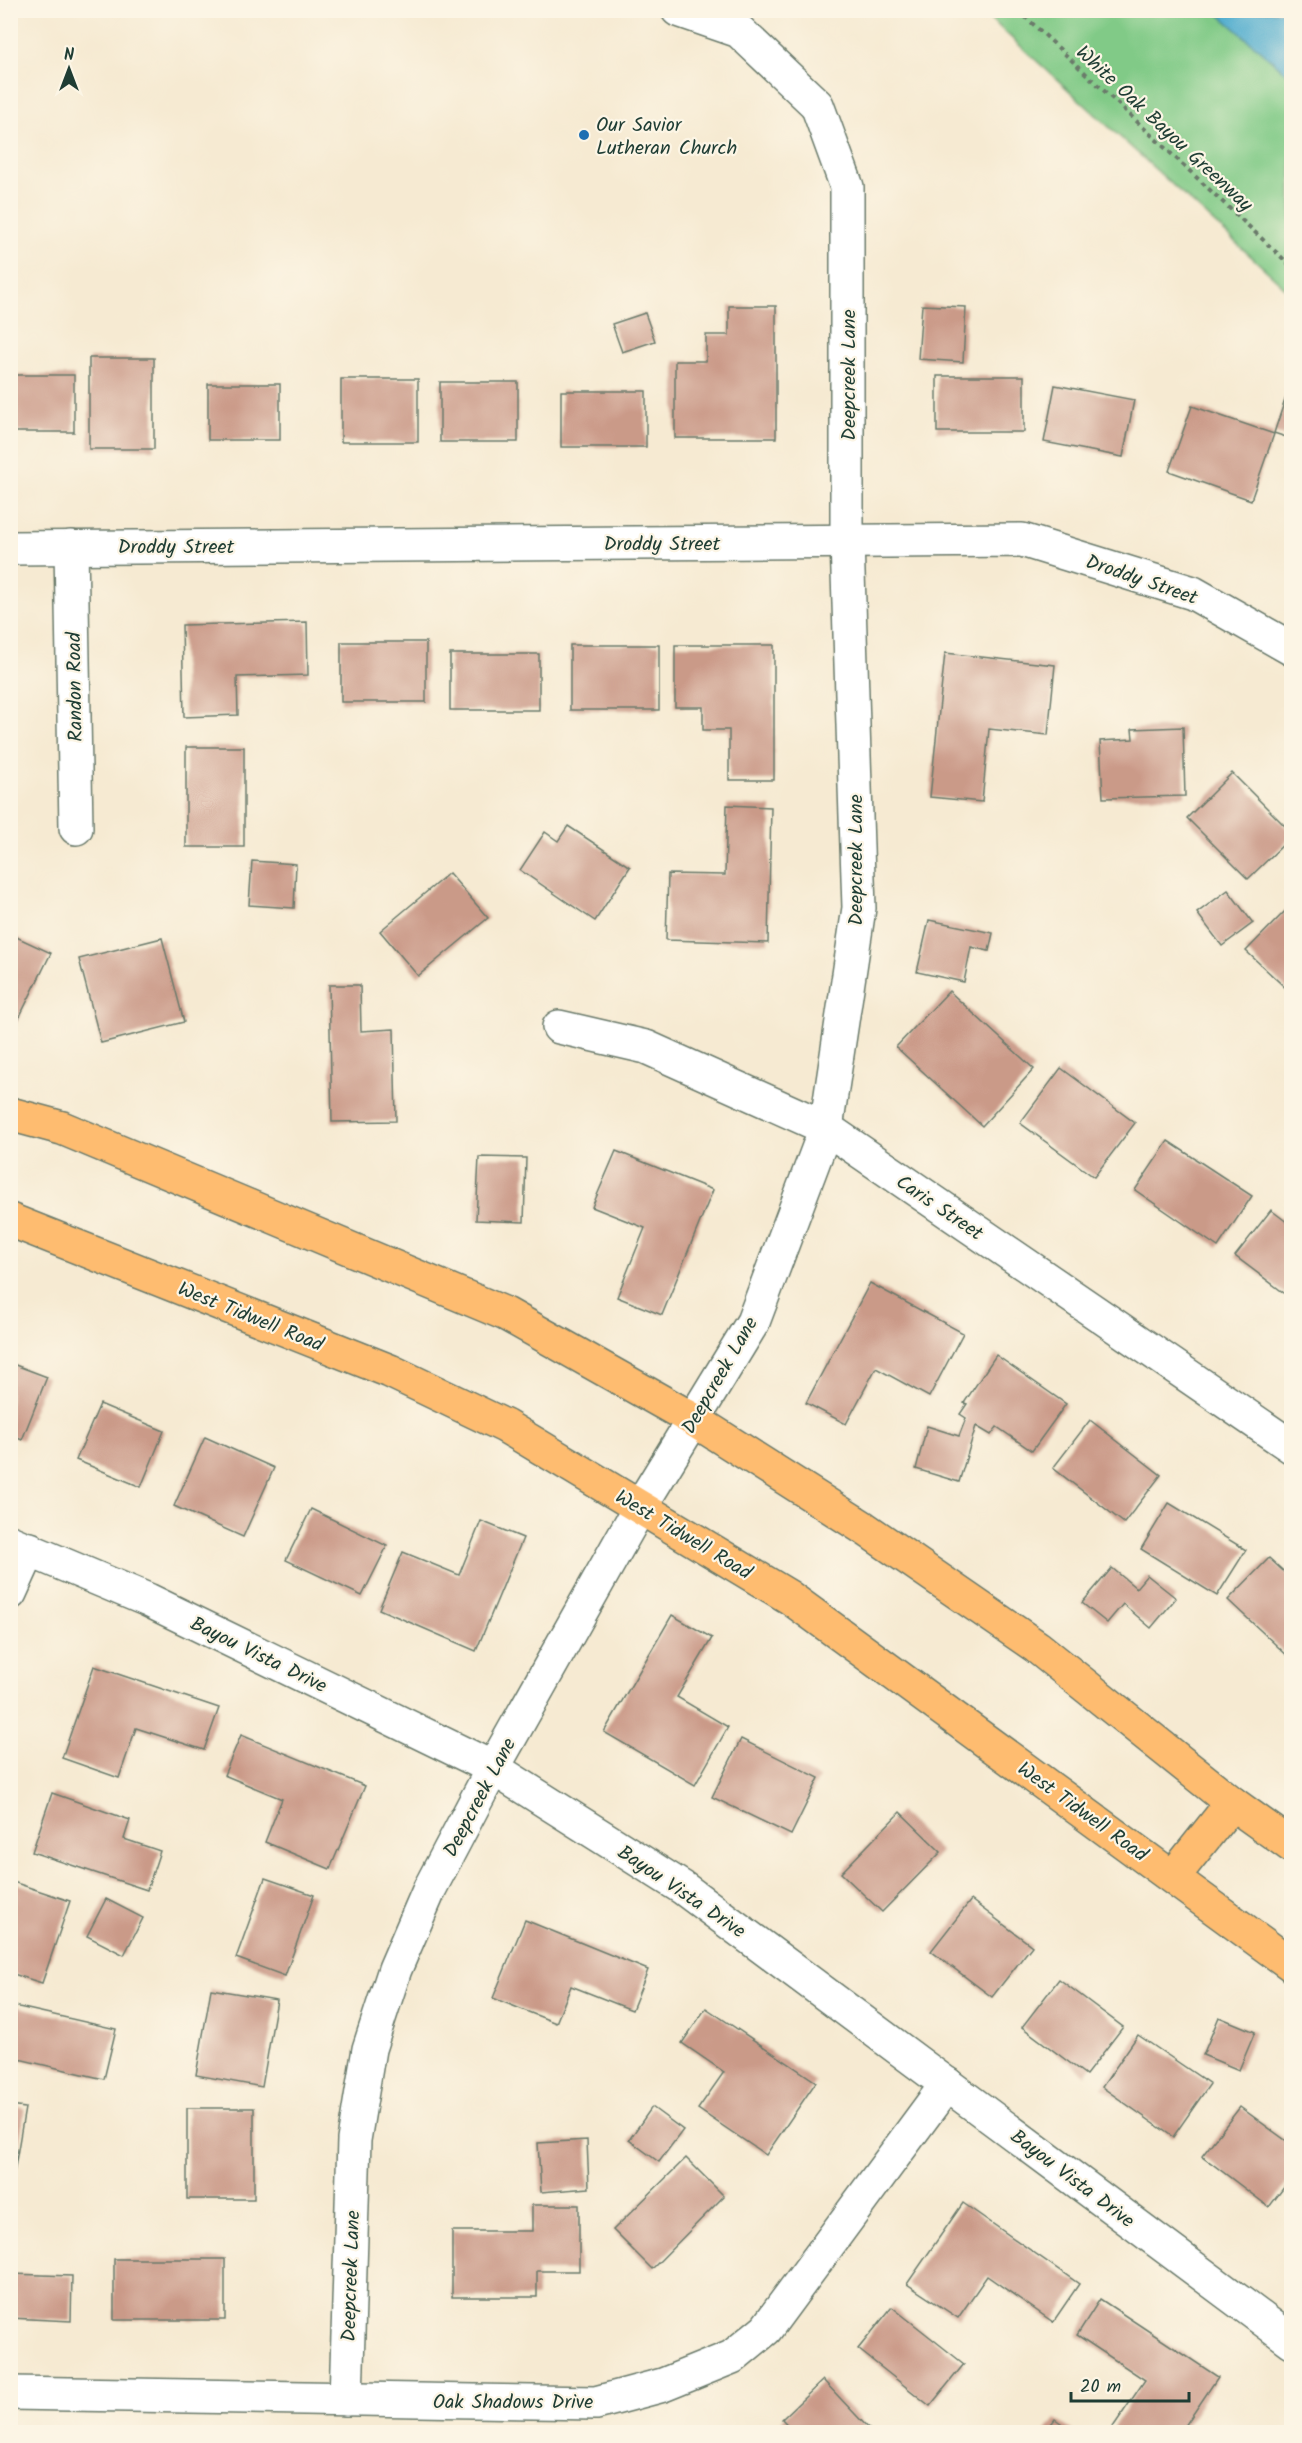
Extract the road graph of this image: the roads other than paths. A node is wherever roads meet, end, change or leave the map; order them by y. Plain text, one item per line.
1 (678, 10) edge
2 (847, 542) junction
3 (71, 547) junction
4 (10, 548) edge
5 (1292, 649) edge
6 (76, 828) dead end
7 (559, 1027) dead end
8 (10, 1114) edge
9 (826, 1128) junction
10 (10, 1220) edge
11 (694, 1419) junction
12 (1292, 1447) edge
13 (640, 1507) junction
14 (20, 1546) edge
15 (10, 1593) edge
16 (493, 1768) junction
17 (1232, 1803) junction
18 (1292, 1846) edge
19 (1173, 1877) junction
20 (1292, 1965) edge
21 (947, 2084) junction
22 (1292, 2341) edge
23 (10, 2393) edge
24 (346, 2398) junction

1 - 2 street, Deepcreek Lane
2 - 3 street, Droddy Street
2 - 5 street, Droddy Street
2 - 9 street, Deepcreek Lane
3 - 4 street, Droddy Street
3 - 6 street, Randon Road
7 - 9 street, Caris Street
8 - 11 main road
9 - 11 street, Deepcreek Lane
9 - 12 street, Caris Street
10 - 13 main road, West Tidwell Road
11 - 13 street, Deepcreek Lane
11 - 17 main road
13 - 16 street, Deepcreek Lane
13 - 19 main road, West Tidwell Road
14 - 15 street
14 - 16 street, Bayou Vista Drive
16 - 21 street, Bayou Vista Drive
16 - 24 street, Deepcreek Lane
17 - 18 main road
17 - 19 main road
19 - 20 main road, West Tidwell Road
21 - 22 street, Bayou Vista Drive
21 - 24 street, Oak Shadows Drive
23 - 24 street, Oak Shadows Drive

